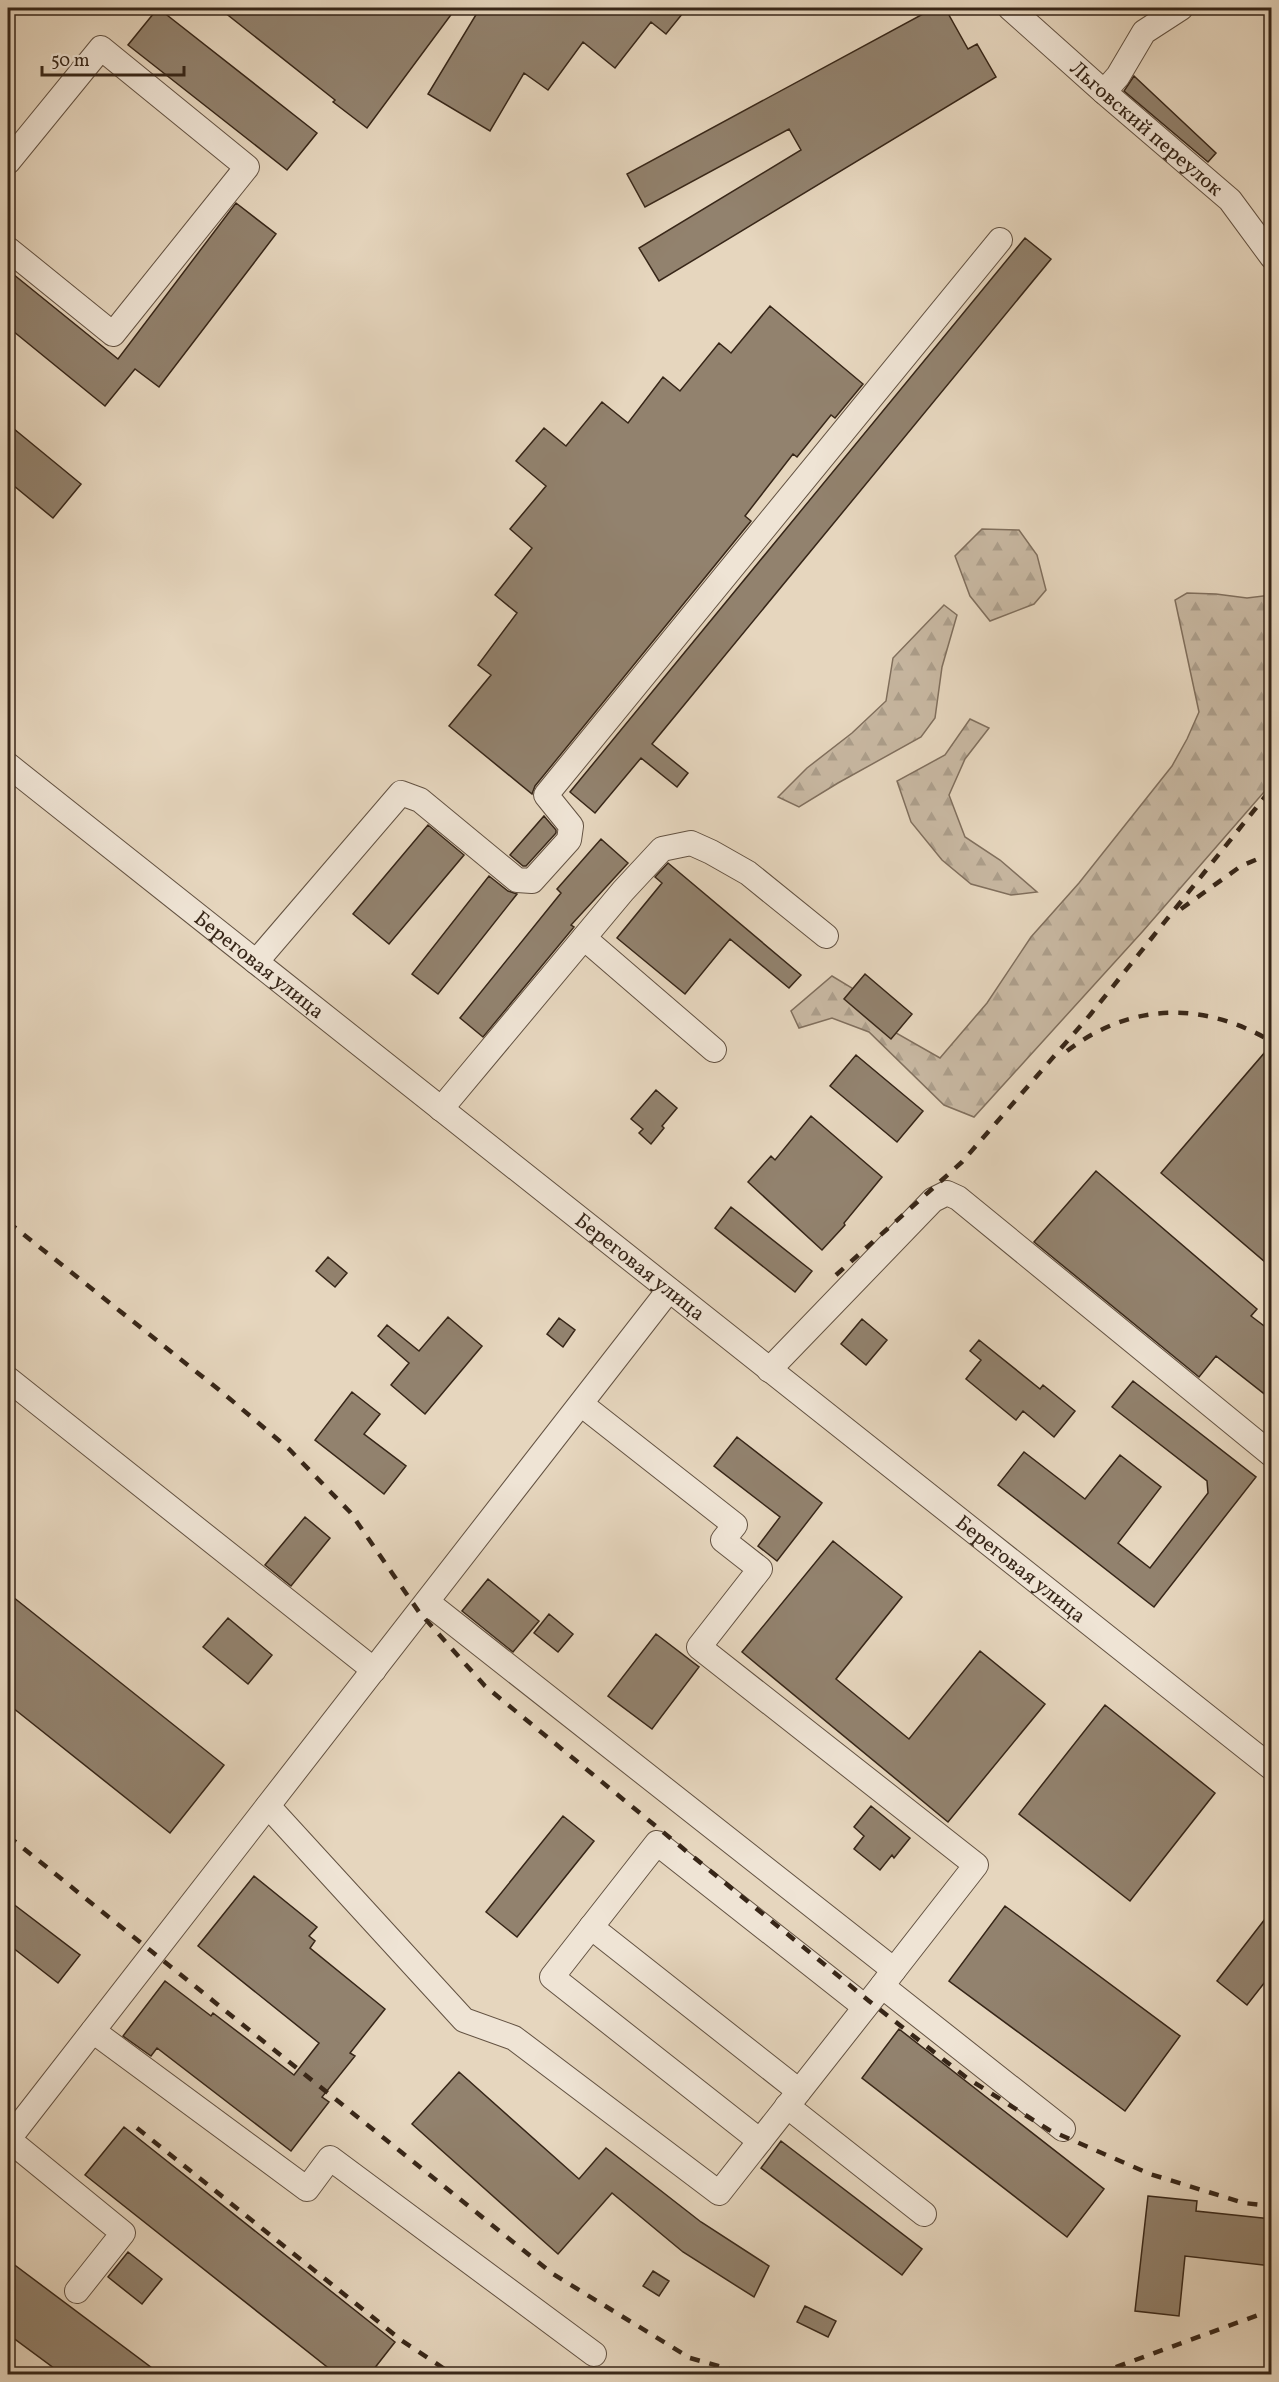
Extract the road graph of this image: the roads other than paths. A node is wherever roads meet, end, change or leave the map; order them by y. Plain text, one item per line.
1 (1010, 8) edge
2 (1180, 8) edge
3 (1104, 92) junction
4 (8, 162) edge
5 (1000, 240) dead end
6 (8, 249) edge
7 (1272, 257) edge
8 (8, 765) edge
9 (826, 936) dead end
10 (584, 938) junction
11 (256, 962) junction
12 (714, 1050) dead end
13 (441, 1109) junction
14 (669, 1290) junction
15 (769, 1370) junction
16 (8, 1379) edge
17 (581, 1404) junction
18 (1272, 1455) edge
19 (427, 1602) junction
20 (374, 1670) junction
21 (1272, 1768) edge
22 (268, 1806) junction
23 (591, 1927) junction
24 (888, 1978) junction
25 (865, 2007) junction
26 (93, 2031) junction
27 (793, 2098) junction
28 (1063, 2129) dead end
29 (8, 2140) edge
30 (760, 2141) junction
31 (924, 2214) dead end
32 (77, 2291) dead end
33 (594, 2354) dead end

1 - 3 street, Льговский переулок
2 - 3 street
3 - 7 street, Льговский переулок
4 - 6 street
5 - 11 street
8 - 11 street, Береговая улица
9 - 10 street
10 - 12 street
10 - 13 street
11 - 13 street, Береговая улица
13 - 14 street, Береговая улица
14 - 15 street, Береговая улица
14 - 17 street
15 - 18 street
15 - 21 street, Береговая улица
16 - 20 street
17 - 19 street
17 - 24 street
19 - 20 street
19 - 24 street
20 - 22 street
22 - 26 street
22 - 30 street
23 - 25 street
23 - 27 street
23 - 30 street
24 - 25 street
24 - 28 street
25 - 27 street
26 - 29 street
26 - 33 street
27 - 30 street
27 - 31 street
29 - 32 street

